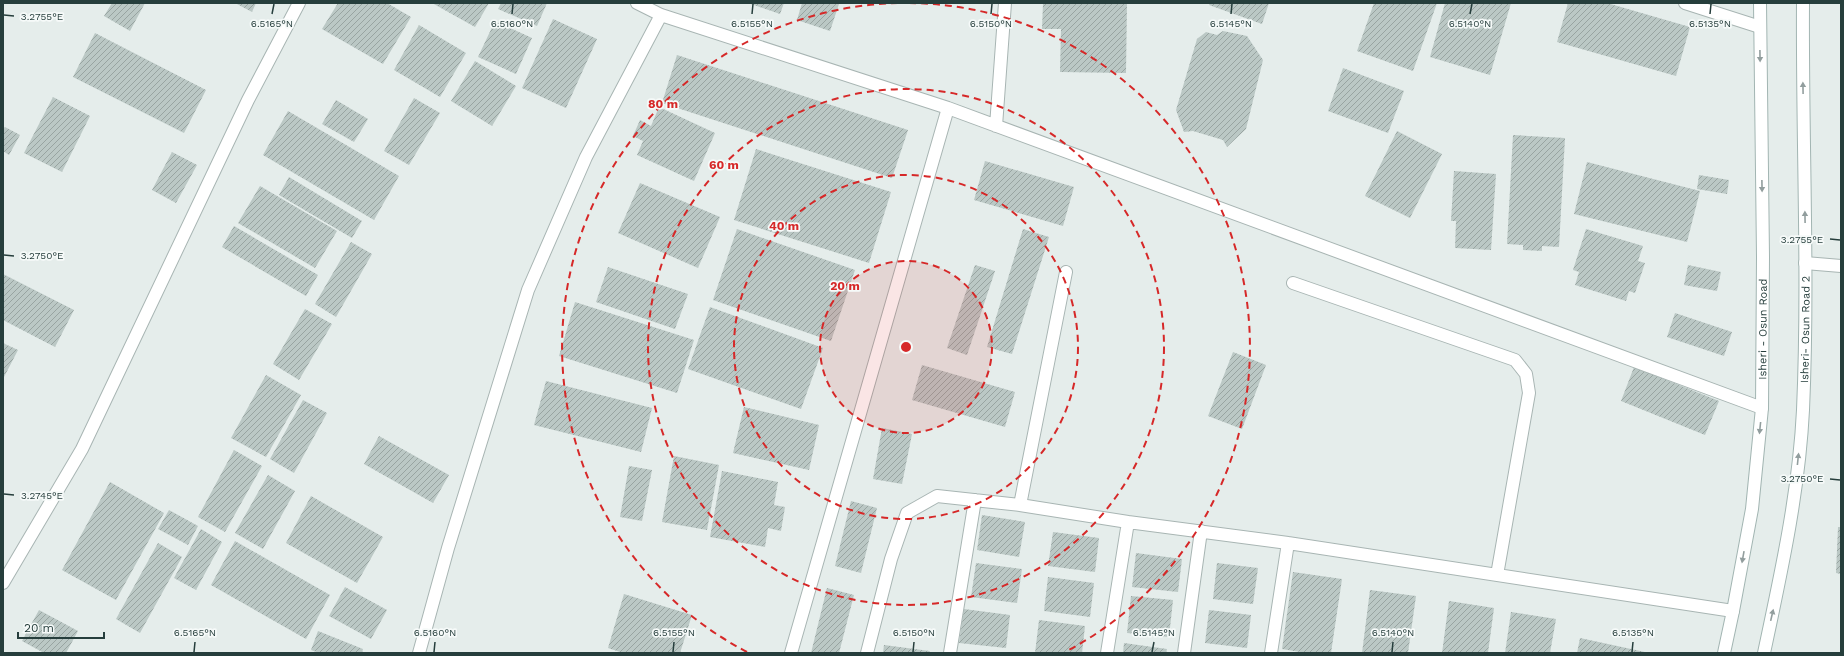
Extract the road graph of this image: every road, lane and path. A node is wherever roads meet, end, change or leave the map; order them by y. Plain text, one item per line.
1 (299, 3) edge
2 (637, 3) edge
3 (1005, 3) edge
4 (1685, 3) edge
5 (1760, 3) edge
6 (1803, 3) edge
7 (661, 15) junction
8 (1760, 28) junction
9 (948, 108) junction
10 (996, 126) junction
11 (1805, 263) junction
12 (1841, 266) edge
13 (1066, 272) dead end
14 (1293, 283) dead end
15 (1762, 408) junction
16 (975, 500) junction
17 (1020, 505) junction
18 (1128, 522) junction
19 (1201, 531) junction
20 (1288, 543) junction
21 (1497, 575) junction
22 (3, 583) edge
23 (1733, 611) junction
24 (419, 653) edge
25 (790, 653) edge
26 (867, 653) edge
27 (950, 653) edge
28 (1107, 653) edge
29 (1184, 653) edge
30 (1270, 653) edge
31 (1724, 653) edge
32 (1764, 653) edge

1 - 22 street
2 - 7 street
3 - 10 street
4 - 8 street
5 - 8 street, Isheri - Osun Road
11 -> 6 street, Isheri- Osun Road 2
7 - 9 street
7 - 24 street
8 -> 15 street, Isheri - Osun Road
9 - 10 street
9 - 25 street
10 - 15 street
11 - 12 street
32 -> 11 street, Isheri- Osun Road 2
13 - 17 street
14 - 21 street
15 -> 23 street, Isheri - Osun Road
16 - 17 street
16 - 26 street
16 - 27 street
17 - 18 street
18 - 19 street
18 - 28 street
19 - 20 street
19 - 29 street
20 - 21 street
20 - 30 street
21 - 23 street
23 - 31 street, Isheri - Osun Road

